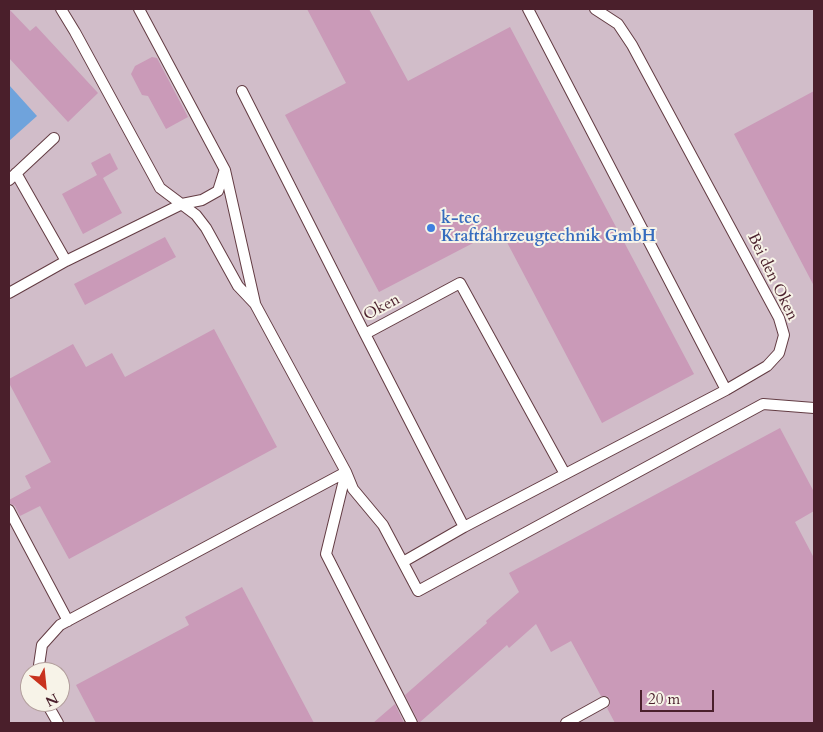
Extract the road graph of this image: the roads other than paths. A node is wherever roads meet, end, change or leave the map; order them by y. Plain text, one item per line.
1 (61, 9) edge
2 (139, 9) edge
3 (528, 9) edge
4 (595, 9) edge
5 (242, 91) dead end
6 (54, 138) dead end
7 (224, 170) junction
8 (12, 176) edge
9 (182, 204) junction
10 (66, 261) junction
11 (9, 293) edge
12 (255, 304) junction
13 (365, 334) junction
14 (726, 390) junction
15 (814, 408) edge
16 (346, 472) junction
17 (564, 474) junction
18 (9, 510) edge
19 (464, 527) junction
20 (402, 562) junction
21 (68, 621) junction
22 (39, 662) edge
23 (604, 702) dead end
24 (52, 712) edge
25 (58, 723) edge
26 (412, 723) edge
27 (566, 723) edge

1 - 9 lane
2 - 7 lane
3 - 14 lane
4 - 14 lane, Bei den Oken
5 - 13 lane
6 - 8 lane
7 - 9 lane
7 - 12 lane
8 - 10 lane
9 - 10 lane
9 - 12 lane
10 - 11 lane
12 - 16 lane
13 - 17 lane, Oken
13 - 19 lane, Oken
14 - 17 lane, Bei den Oken
15 - 20 lane
16 - 20 lane
16 - 21 lane
16 - 26 lane
17 - 19 lane
18 - 21 lane
19 - 20 lane
21 - 22 lane
23 - 27 lane
24 - 25 lane

